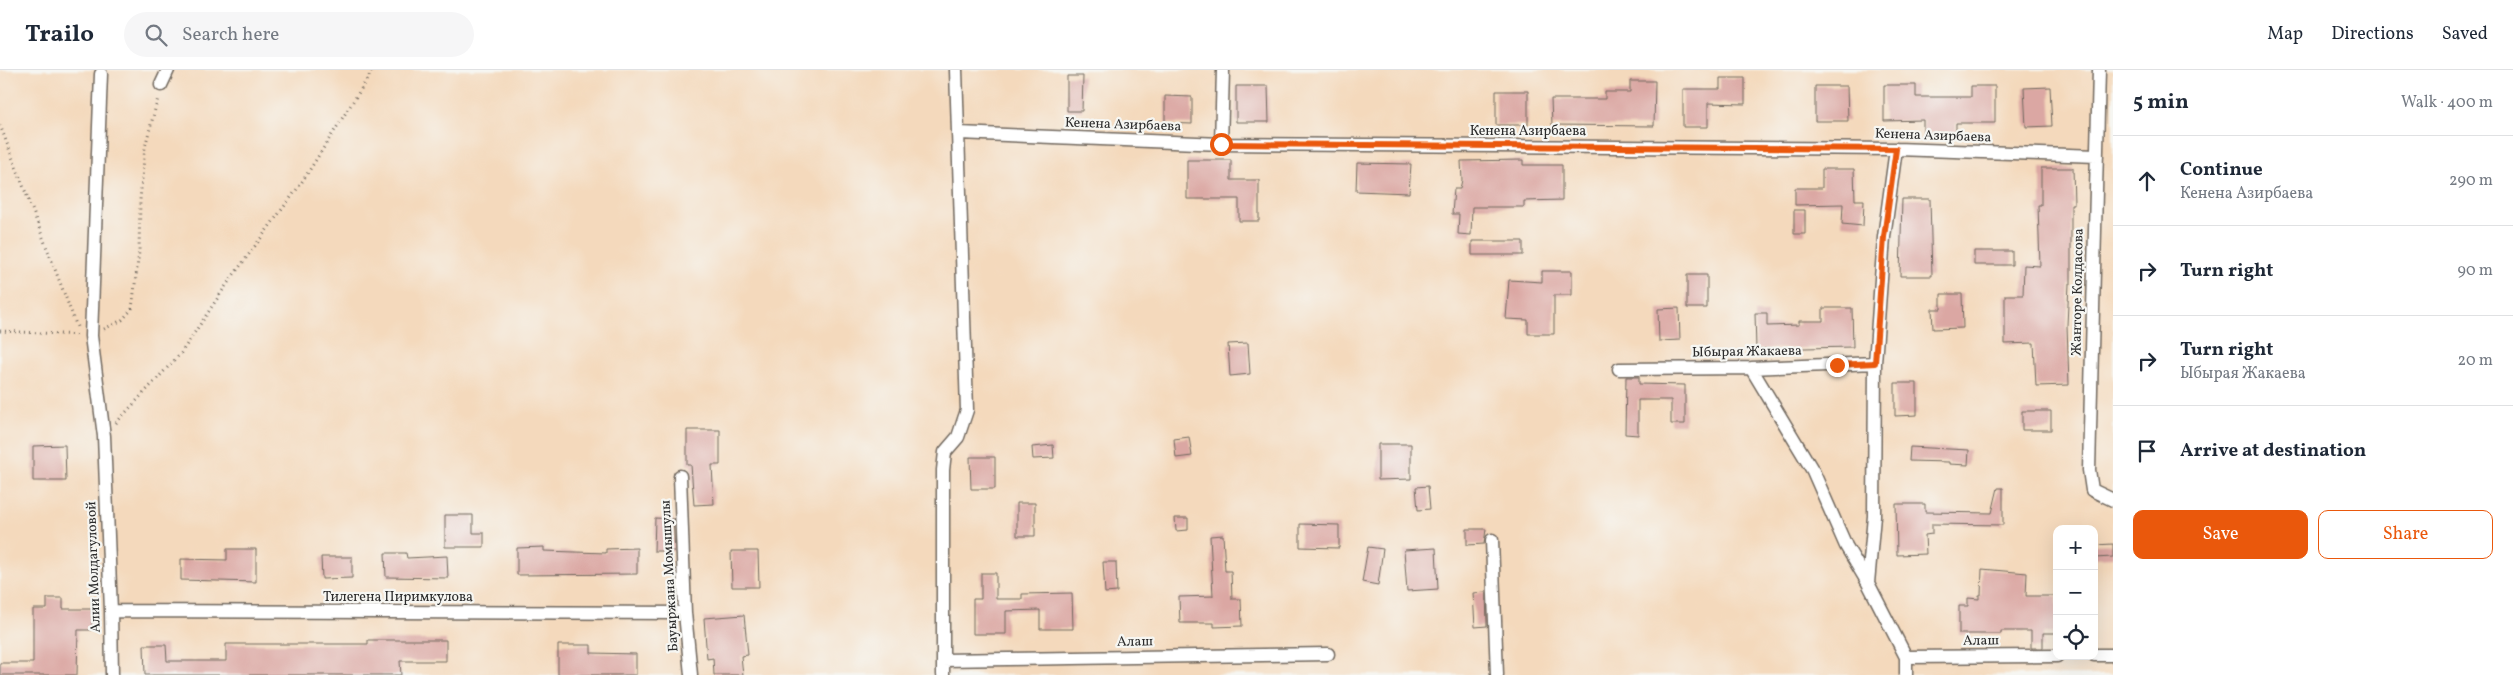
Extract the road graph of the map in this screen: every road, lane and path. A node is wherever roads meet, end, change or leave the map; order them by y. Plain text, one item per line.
1 (168, 70) edge
2 (373, 70) edge
3 (956, 70) edge
4 (1223, 70) edge
5 (2099, 70) edge
6 (101, 74) dead end
7 (161, 85) joint
8 (0, 125) edge
9 (959, 133) junction
10 (1221, 144) junction
11 (1896, 149) junction
12 (2097, 156) junction
13 (0, 331) edge
14 (86, 336) junction
15 (1875, 363) junction
16 (1751, 368) junction
17 (1619, 370) dead end
18 (104, 436) junction
19 (680, 476) dead end
20 (2113, 500) edge
21 (1492, 540) dead end
22 (1868, 583) junction
23 (111, 611) junction
24 (685, 612) junction
25 (1328, 654) dead end
26 (2098, 655) edge
27 (2113, 655) edge
28 (2053, 656) edge
29 (1906, 657) junction
30 (943, 660) junction
31 (112, 675) edge
32 (691, 675) edge
33 (943, 675) edge
34 (1497, 675) edge
35 (1906, 675) edge

1 - 7 street
2 - 18 path
3 - 9 street
4 - 10 street
5 - 12 street, Жанторе Колдасова
6 - 14 street, Алии Молдагуловой
7 - 14 path
8 - 14 path
9 - 10 street, Кенена Азирбаева
9 - 30 street
10 - 11 street, Кенена Азирбаева
11 - 12 street, Кенена Азирбаева
11 - 15 street
12 - 20 street, Жанторе Колдасова
13 - 14 path
14 - 18 street, Алии Молдагуловой
15 - 16 street, Ыбырая Жакаева
15 - 22 street
16 - 17 street, Ыбырая Жакаева
16 - 22 street
18 - 23 street, Алии Молдагуловой
19 - 24 street, Бауыржана Момышулы
21 - 34 street
22 - 29 street
23 - 24 street, Тилегена Пиримкулова
23 - 31 street, Алии Молдагуловой
24 - 32 street, Бауыржана Момышулы
25 - 30 street, Алаш
26 - 27 street
28 - 29 street, Алаш
29 - 35 street
30 - 33 street

